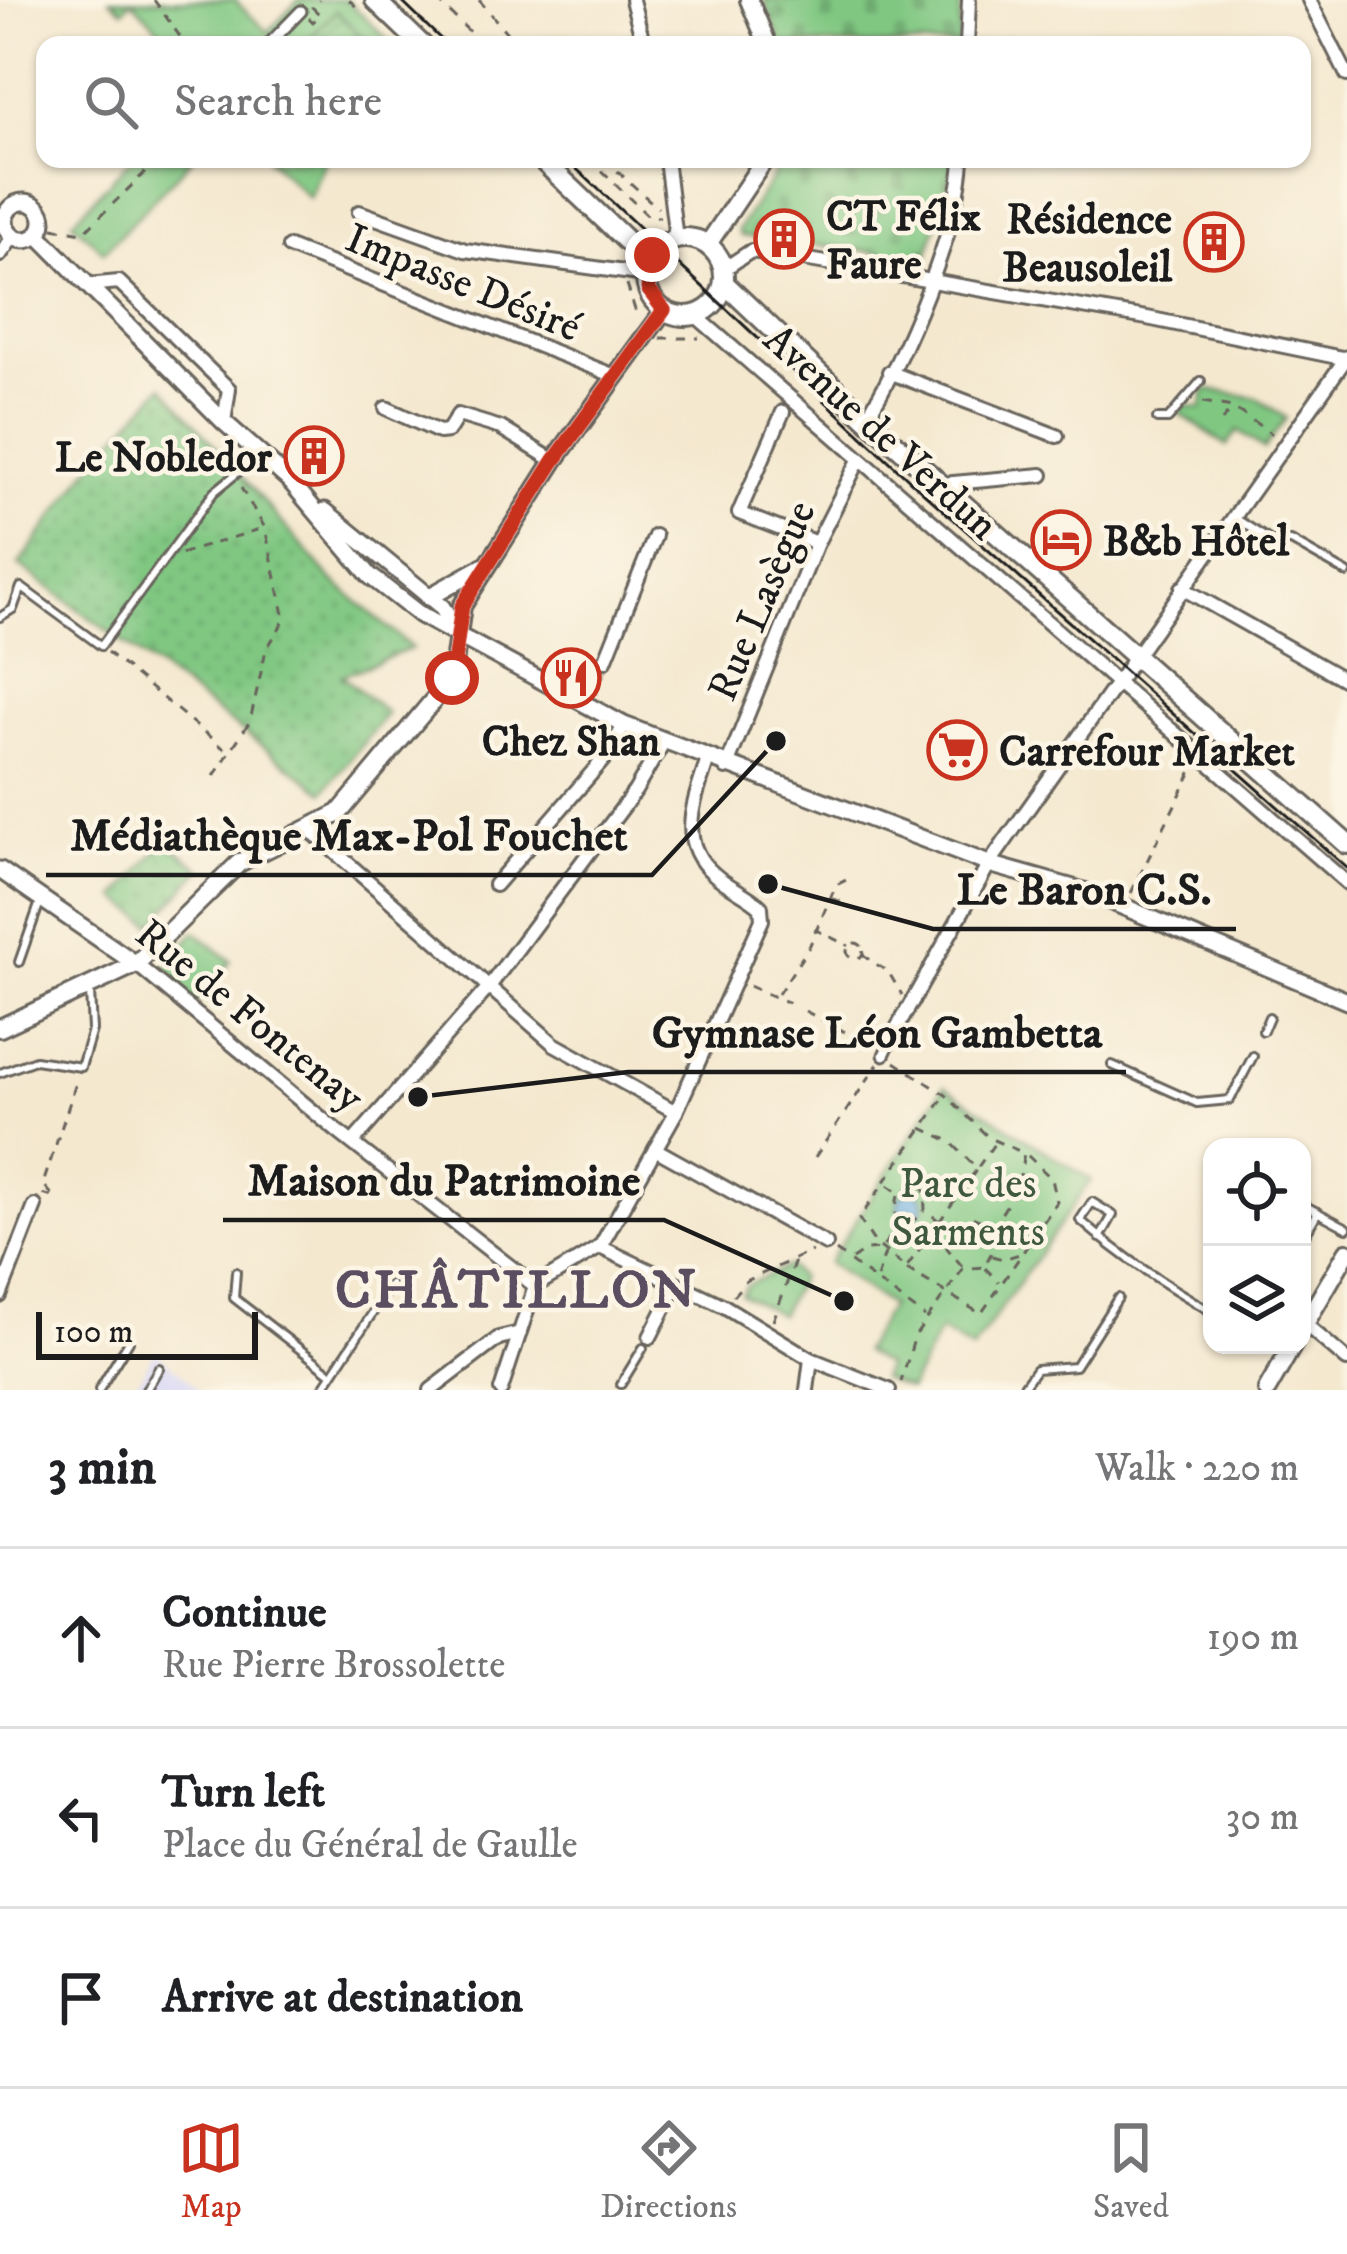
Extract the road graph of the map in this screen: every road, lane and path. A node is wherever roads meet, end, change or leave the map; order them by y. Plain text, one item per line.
1 (154, 0) edge
2 (375, 0) edge
3 (437, 0) edge
4 (479, 0) edge
5 (632, 0) edge
6 (749, 0) edge
7 (969, 0) edge
8 (1309, 0) edge
9 (301, 10) dead end
10 (180, 36) edge
11 (276, 36) edge
12 (413, 36) edge
13 (473, 36) edge
14 (509, 36) edge
15 (642, 36) edge
16 (764, 36) edge
17 (968, 36) edge
18 (1347, 75) edge
19 (150, 168) edge
20 (550, 168) edge
21 (598, 168) edge
22 (614, 168) edge
23 (667, 168) edge
24 (760, 168) edge
25 (960, 168) edge
26 (4, 206) edge
27 (638, 206) dead end
28 (666, 208) dead end
29 (359, 212) dead end
30 (40, 231) junction
31 (13, 237) junction
32 (676, 239) junction
33 (708, 244) junction
34 (289, 247) dead end
35 (0, 255) edge
36 (652, 255) junction
37 (646, 275) junction
38 (724, 276) junction
39 (930, 281) junction
40 (88, 285) junction
41 (664, 310) junction
42 (695, 315) junction
43 (1347, 358) edge
44 (890, 372) junction
45 (615, 376) junction
46 (1201, 381) dead end
47 (1203, 402) dead end
48 (1232, 407) junction
49 (386, 408) dead end
50 (783, 412) dead end
51 (866, 418) junction
52 (1157, 419) dead end
53 (1222, 421) dead end
54 (224, 422) junction
55 (1274, 435) dead end
56 (1057, 436) dead end
57 (261, 454) junction
58 (859, 460) junction
59 (554, 461) junction
60 (1042, 475) dead end
61 (235, 478) junction
62 (291, 482) junction
63 (941, 484) junction
64 (1232, 515) junction
65 (265, 528) junction
66 (655, 536) dead end
67 (817, 543) junction
68 (165, 560) junction
69 (489, 563) junction
70 (1347, 573) edge
71 (1182, 588) junction
72 (429, 597) junction
73 (0, 617) edge
74 (458, 635) junction
75 (101, 646) junction
76 (1139, 655) junction
77 (605, 661) tunnel mouth
78 (1347, 681) edge
79 (1118, 686) junction
80 (624, 725) junction
81 (664, 741) junction
82 (228, 752) junction
83 (1200, 754) junction
84 (708, 759) junction
85 (725, 767) junction
86 (214, 776) dead end
87 (311, 831) junction
88 (1347, 844) edge
89 (989, 864) junction
90 (0, 870) edge
91 (852, 877) dead end
92 (1347, 883) edge
93 (495, 885) dead end
94 (41, 898) junction
95 (831, 898) junction
96 (843, 902) dead end
97 (1124, 908) junction
98 (816, 930) junction
99 (892, 961) dead end
100 (19, 962) dead end
101 (136, 964) junction
102 (887, 972) junction
103 (737, 980) junction
104 (90, 988) junction
105 (488, 988) junction
106 (778, 994) dead end
107 (1347, 1001) edge
108 (912, 1002) junction
109 (789, 1003) dead end
110 (1269, 1017) dead end
111 (0, 1028) edge
112 (1263, 1031) dead end
113 (895, 1032) joint
114 (884, 1055) joint
115 (1253, 1056) dead end
116 (1112, 1065) dead end
117 (81, 1067) junction
118 (0, 1073) edge
119 (676, 1112) junction
120 (922, 1128) junction
121 (996, 1141) junction
122 (353, 1142) junction
123 (655, 1149) junction
124 (1024, 1153) junction
125 (815, 1157) dead end
126 (977, 1169) junction
127 (884, 1184) junction
128 (899, 1193) junction
129 (35, 1206) joint
130 (1311, 1208) edge
131 (925, 1210) junction
132 (1318, 1212) junction
133 (899, 1220) junction
134 (940, 1220) junction
135 (1311, 1224) edge
136 (992, 1226) junction
137 (1347, 1228) edge
138 (952, 1229) junction
139 (1100, 1238) junction
140 (826, 1244) junction
141 (600, 1247) junction
142 (884, 1250) junction
143 (1347, 1252) edge
144 (1023, 1253) junction
145 (990, 1256) junction
146 (796, 1258) junction
147 (851, 1261) junction
148 (984, 1267) junction
149 (906, 1268) junction
150 (963, 1269) junction
151 (236, 1272) dead end
152 (876, 1280) junction
153 (677, 1284) junction
154 (391, 1285) dead end
155 (535, 1286) junction
156 (1000, 1286) junction
157 (948, 1295) junction
158 (0, 1296) edge
159 (1118, 1298) dead end
160 (724, 1306) junction
161 (1203, 1307) edge
162 (1311, 1315) edge
163 (928, 1318) junction
164 (1311, 1332) edge
165 (520, 1333) junction
166 (768, 1334) junction
167 (129, 1341) dead end
168 (647, 1343) joint
169 (1288, 1354) edge
170 (811, 1359) junction
171 (1347, 1360) edge
172 (159, 1368) dead end
173 (332, 1374) junction
174 (621, 1384) dead end
175 (100, 1390) edge
176 (146, 1390) edge
177 (322, 1390) edge
178 (431, 1390) edge
179 (501, 1390) edge
180 (807, 1390) edge
181 (889, 1390) edge
182 (899, 1390) edge
183 (1021, 1390) edge
184 (1267, 1390) edge

1 - 10 path
2 - 12 main road
3 - 13 path
4 - 14 path
5 - 15 street
6 - 16 main road
7 - 17 street
8 - 18 street
9 - 11 street
19 - 30 path
20 - 36 main road
21 - 27 path
22 - 28 path
23 - 32 street
24 - 33 main road
25 - 39 street
26 - 30 street
26 - 31 street
29 - 37 street
30 - 31 street
30 - 40 street
31 - 35 street
32 - 33 main road
32 - 36 main road
33 - 38 main road
34 - 45 street, Impasse Désiré
36 - 37 main road
37 - 41 main road
38 - 39 street
38 - 42 main road
38 - 51 main road, Avenue de Verdun
39 - 43 street
39 - 44 street
40 - 54 street
40 - 54 street
41 - 42 main road
41 - 45 main road
42 - 58 street, Avenue de Verdun
43 - 64 street
44 - 51 street
44 - 56 street
45 - 59 main road
46 - 52 lane
47 - 48 path
48 - 53 path
48 - 55 path
49 - 59 street
50 - 67 street
51 - 63 main road, Avenue de Verdun
54 - 57 street
57 - 61 lane
57 - 62 street
58 - 67 street, Rue Lasègue
58 - 79 street, Avenue de Verdun
59 - 69 main road
60 - 63 street
61 - 65 path
61 - 68 lane
62 - 72 street
62 - 74 street
63 - 76 main road, Avenue de Verdun
64 - 70 lane
64 - 71 street
65 - 68 path
65 - 82 path
66 - 77 street
67 - 85 street, Rue Lasègue
68 - 75 lane
69 - 72 main road
69 - 74 main road
71 - 76 street
71 - 78 street
72 - 74 street
73 - 75 lane
74 - 80 street
74 - 87 main road
75 - 82 path
76 - 79 street
76 - 88 main road, Avenue de Verdun
79 - 83 street, Avenue de Verdun
79 - 89 street
80 - 81 street
80 - 93 street
81 - 84 street
81 - 105 street
82 - 86 path
83 - 92 street, Avenue de Verdun
83 - 97 path
84 - 85 street
84 - 103 street
85 - 89 street
87 - 101 main road
87 - 105 street
89 - 97 street
89 - 108 street
90 - 94 street, Rue de Fontenay
91 - 95 path
94 - 100 lane
94 - 101 street, Rue de Fontenay
95 - 96 path
95 - 98 path
97 - 107 street
98 - 102 path
98 - 106 path
99 - 102 path
101 - 104 main road
101 - 122 street, Rue de Fontenay
102 - 108 path
103 - 109 path
103 - 119 street
104 - 111 main road
104 - 117 lane
105 - 119 street
105 - 122 street
108 - 113 street
110 - 112 lane
113 - 114 street
114 - 125 path
115 - 116 lane
117 - 118 lane
117 - 129 path
119 - 123 street
120 - 121 path
120 - 126 path
120 - 127 path
121 - 124 path
121 - 126 path
122 - 155 street, Rue de Fontenay
123 - 140 street
123 - 141 street
124 - 136 path
124 - 144 path
126 - 134 path
127 - 128 path
127 - 142 path
128 - 131 path
128 - 133 path
129 - 158 street
130 - 132 lane
131 - 133 path
131 - 134 path
132 - 135 lane
132 - 137 lane
133 - 142 path
134 - 138 path
134 - 149 path
136 - 138 path
136 - 145 path
138 - 150 path
139 - 139 lane
139 - 161 lane
140 - 146 path
140 - 147 path
141 - 153 street
141 - 155 street
142 - 147 path
142 - 149 path
142 - 152 path
143 - 162 main road
144 - 145 path
144 - 156 path
145 - 148 path
146 - 160 path
146 - 166 path
147 - 152 path
148 - 150 path
148 - 156 path
149 - 157 path
150 - 157 path
151 - 173 lane
152 - 163 path
153 - 160 street
153 - 168 street
154 - 173 lane
155 - 165 street
156 - 157 path
157 - 163 path
159 - 183 lane
160 - 166 street
163 - 182 path
164 - 171 street
165 - 178 street
165 - 179 street
166 - 170 street
167 - 175 lane
168 - 174 lane
169 - 184 main road
170 - 180 street
170 - 181 street
172 - 176 lane
173 - 177 lane

